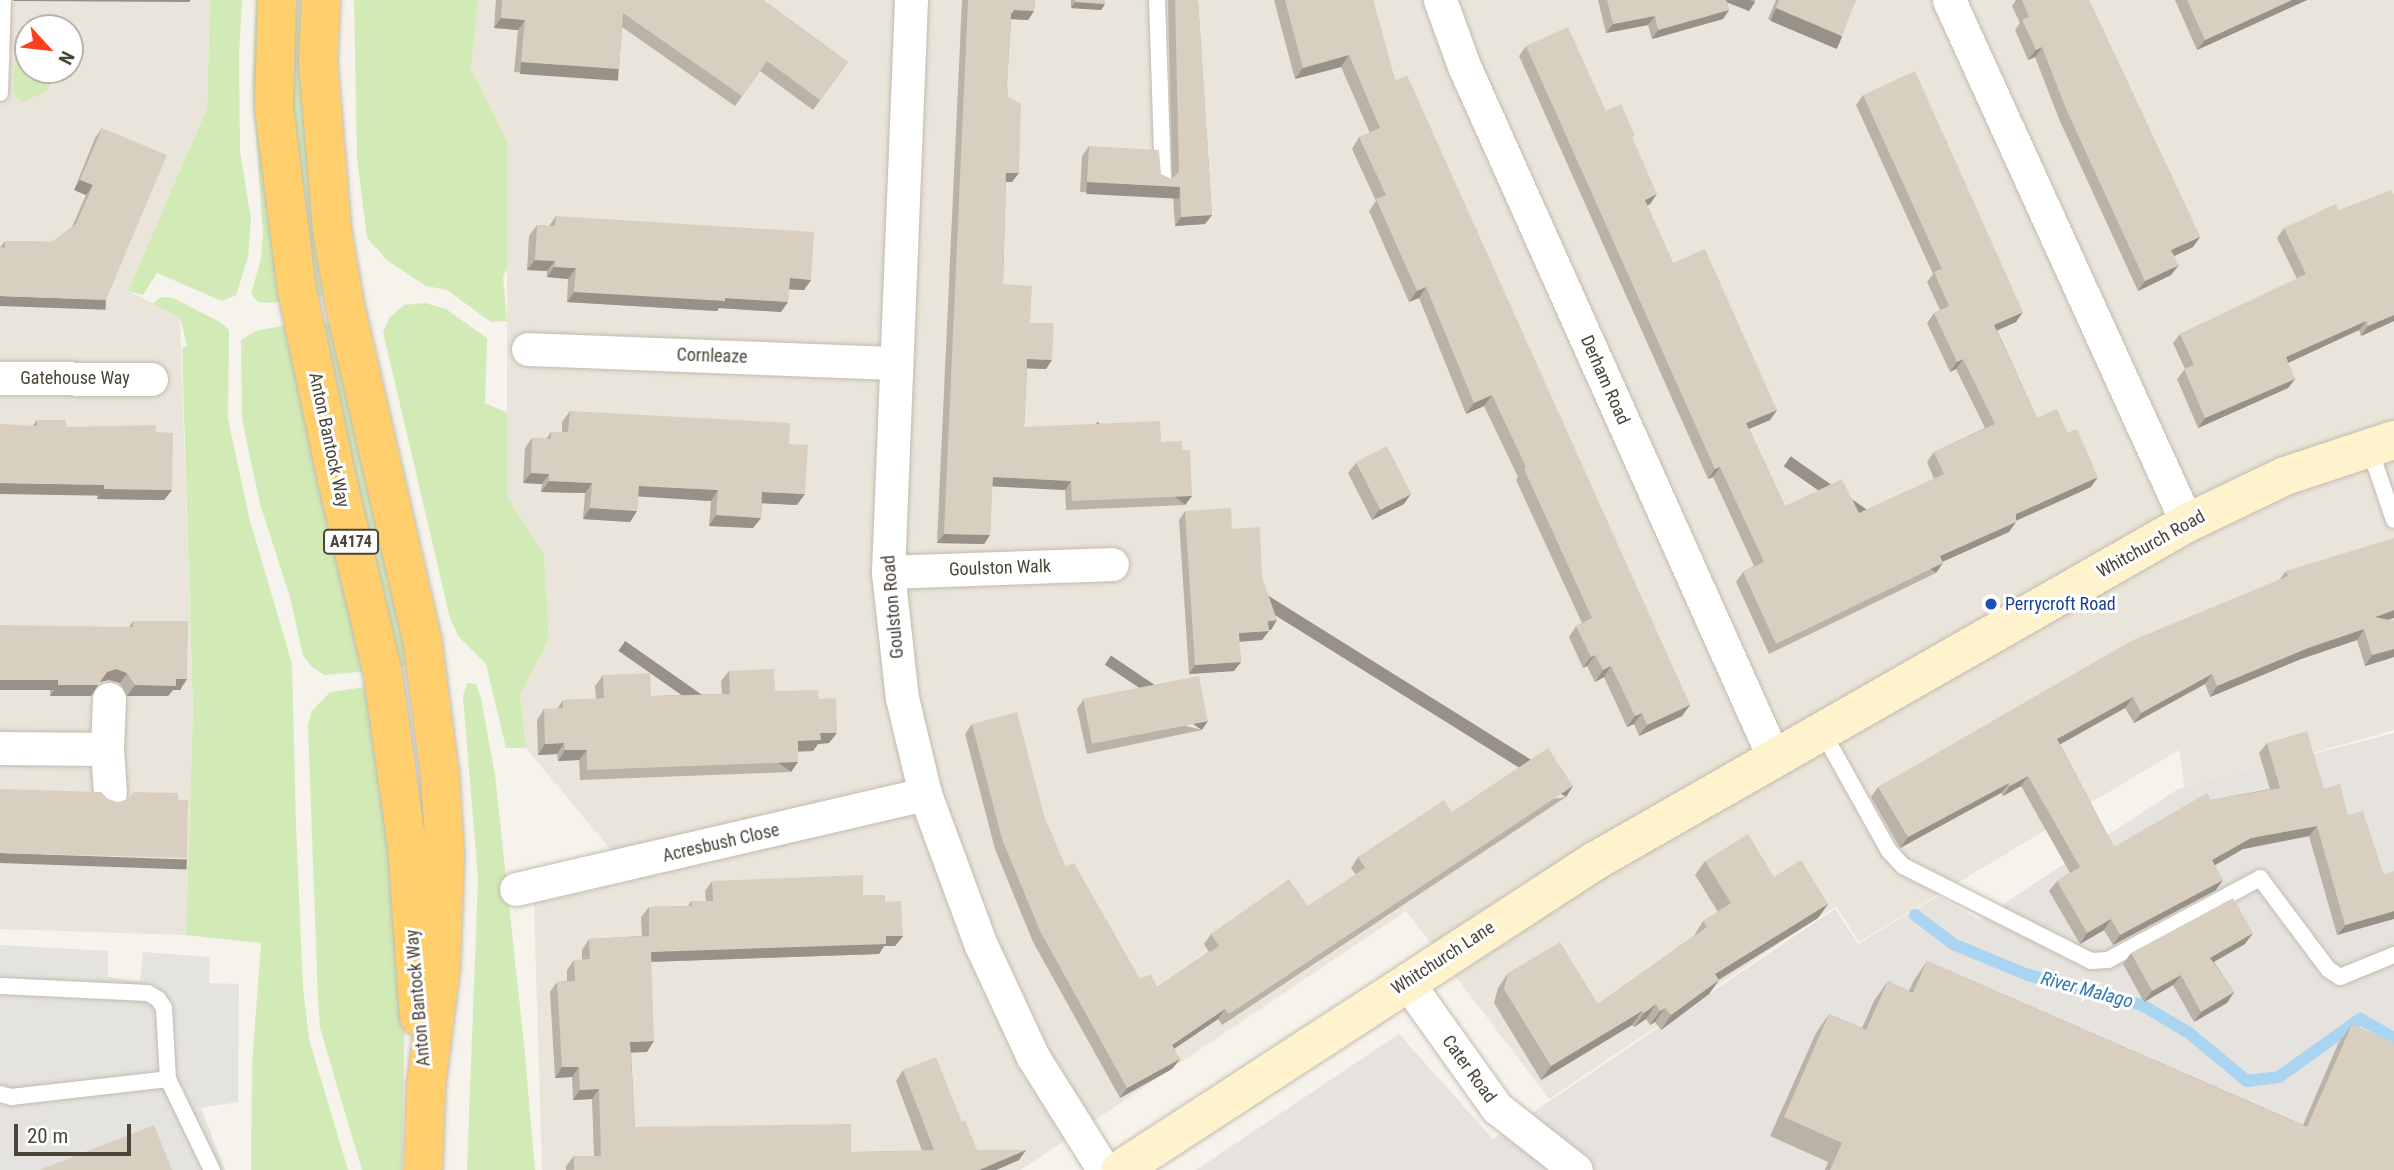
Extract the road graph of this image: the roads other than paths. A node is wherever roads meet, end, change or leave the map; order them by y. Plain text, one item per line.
1 (3, 0) edge
2 (277, 0) edge
3 (321, 0) edge
4 (911, 0) edge
5 (1157, 0) edge
6 (1440, 0) edge
7 (1949, 0) edge
8 (0, 93) edge
9 (1163, 178) edge
10 (528, 349) dead end
11 (896, 363) junction
12 (0, 378) edge
13 (150, 379) dead end
14 (2381, 444) edge
15 (2394, 520) edge
16 (2187, 523) junction
17 (1112, 564) dead end
18 (887, 572) junction
19 (109, 699) dead end
20 (1822, 731) junction
21 (0, 748) edge
22 (107, 749) junction
23 (1774, 758) junction
24 (110, 793) dead end
25 (925, 794) junction
26 (516, 889) dead end
27 (2394, 956) edge
28 (1407, 982) junction
29 (0, 986) edge
30 (167, 1079) junction
31 (426, 1086) junction
32 (0, 1094) edge
33 (212, 1170) edge
34 (423, 1170) edge
35 (1104, 1170) edge
36 (1120, 1170) edge
37 (1576, 1170) edge

1 - 8 lane
2 - 31 highway, Anton Bantock Way / A4174
3 - 31 highway, Anton Bantock Way / A4174
4 - 11 street, Goulston Road
5 - 9 lane
6 - 23 street, Derham Road
7 - 16 street
10 - 11 street, Cornleaze
11 - 18 street, Goulston Road
12 - 13 street, Gatehouse Way
14 - 15 lane
14 - 16 street, Whitchurch Road
16 - 20 street, Whitchurch Road
17 - 18 street, Goulston Walk
18 - 25 street, Goulston Road
19 - 22 street
20 - 23 street, Whitchurch Road
20 - 27 lane
21 - 22 street
22 - 24 street
23 - 28 street, Whitchurch Lane
25 - 26 street, Acresbush Close
25 - 35 street, Goulston Road
28 - 36 street, Whitchurch Lane
28 - 37 street, Cater Road
29 - 30 lane
30 - 32 lane
30 - 33 lane
31 - 34 highway, Anton Bantock Way / A4174

